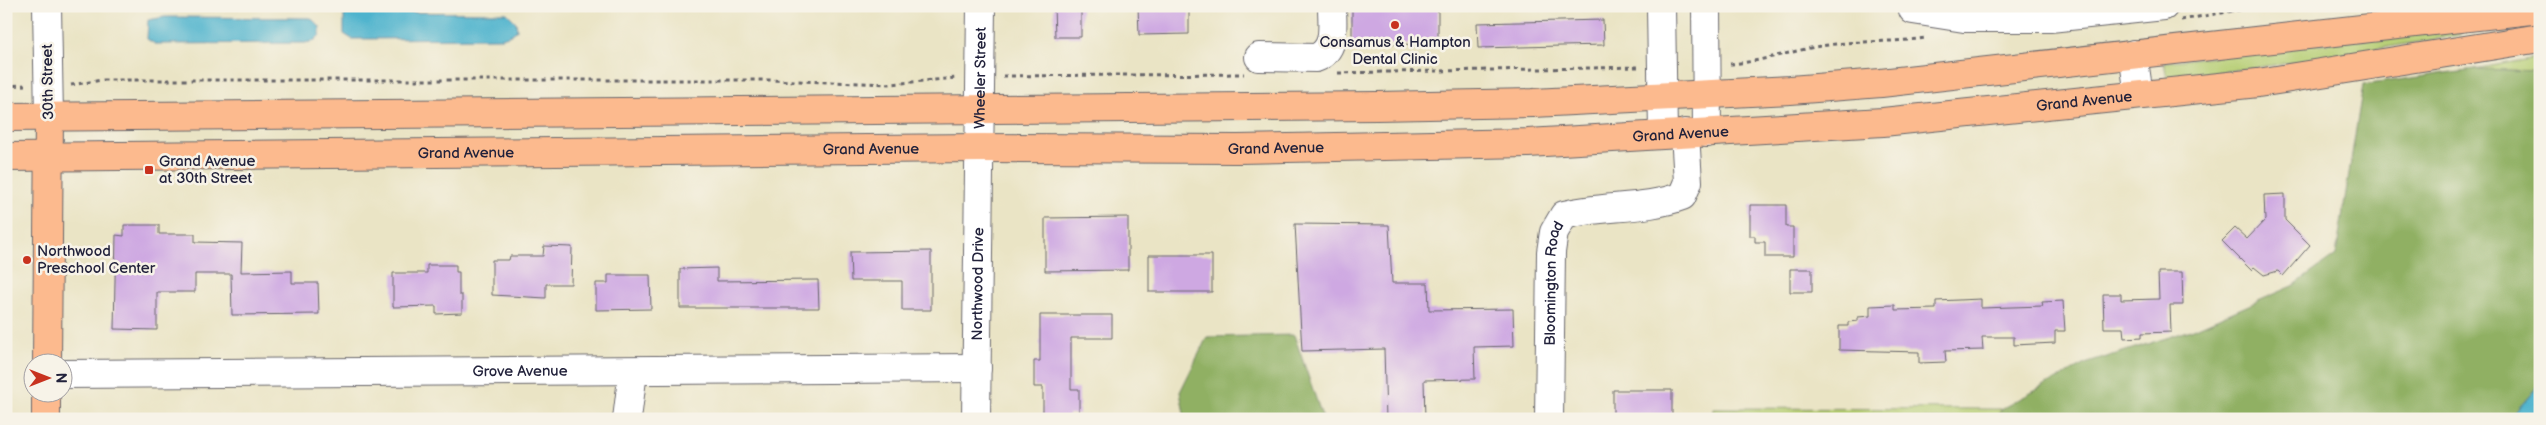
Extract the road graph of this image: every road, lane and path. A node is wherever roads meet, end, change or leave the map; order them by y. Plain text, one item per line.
1 (47, 6) edge
2 (981, 6) edge
3 (1332, 6) edge
4 (1661, 6) edge
5 (1706, 6) edge
6 (2164, 6) edge
7 (1913, 8) edge
8 (2540, 9) edge
9 (2540, 38) edge
10 (2133, 54) junction
11 (1259, 57) dead end
12 (957, 78) dead end
13 (24, 85) dead end
14 (76, 85) dead end
15 (6, 86) edge
16 (1707, 94) junction
17 (2139, 95) junction
18 (1662, 97) junction
19 (980, 108) junction
20 (6, 117) edge
21 (49, 117) junction
22 (1685, 133) junction
23 (980, 148) junction
24 (6, 157) edge
25 (50, 157) junction
26 (47, 352) edge
27 (977, 368) junction
28 (633, 371) junction
29 (72, 374) edge
30 (46, 402) edge
31 (46, 419) edge
32 (627, 419) edge
33 (976, 419) edge
34 (1549, 419) edge

1 - 21 street, 30th Street
2 - 19 street, Wheeler Street
3 - 11 street
4 - 18 street, Bloomington Road
5 - 16 street, Bloomington Road
6 - 7 street
8 - 10 main road
9 - 17 main road, Grand Avenue
10 - 16 main road
10 - 17 street
12 - 14 path
13 - 15 path
16 - 18 main road
16 - 22 street, Bloomington Road
17 - 22 main road, Grand Avenue
18 - 19 main road
18 - 22 street, Bloomington Road
19 - 21 main road
19 - 23 street, Wheeler Street
20 - 21 main road
21 - 25 main road, 30th Street
22 - 23 main road, Grand Avenue
22 - 34 street, Bloomington Road
23 - 25 main road, Grand Avenue
23 - 27 street, Northwood Drive
24 - 25 main road, Grand Avenue
25 - 26 main road, 30th Street
27 - 28 street, Grove Avenue
27 - 33 street, Northwood Drive
28 - 29 street, Grove Avenue
28 - 32 street
30 - 31 main road

